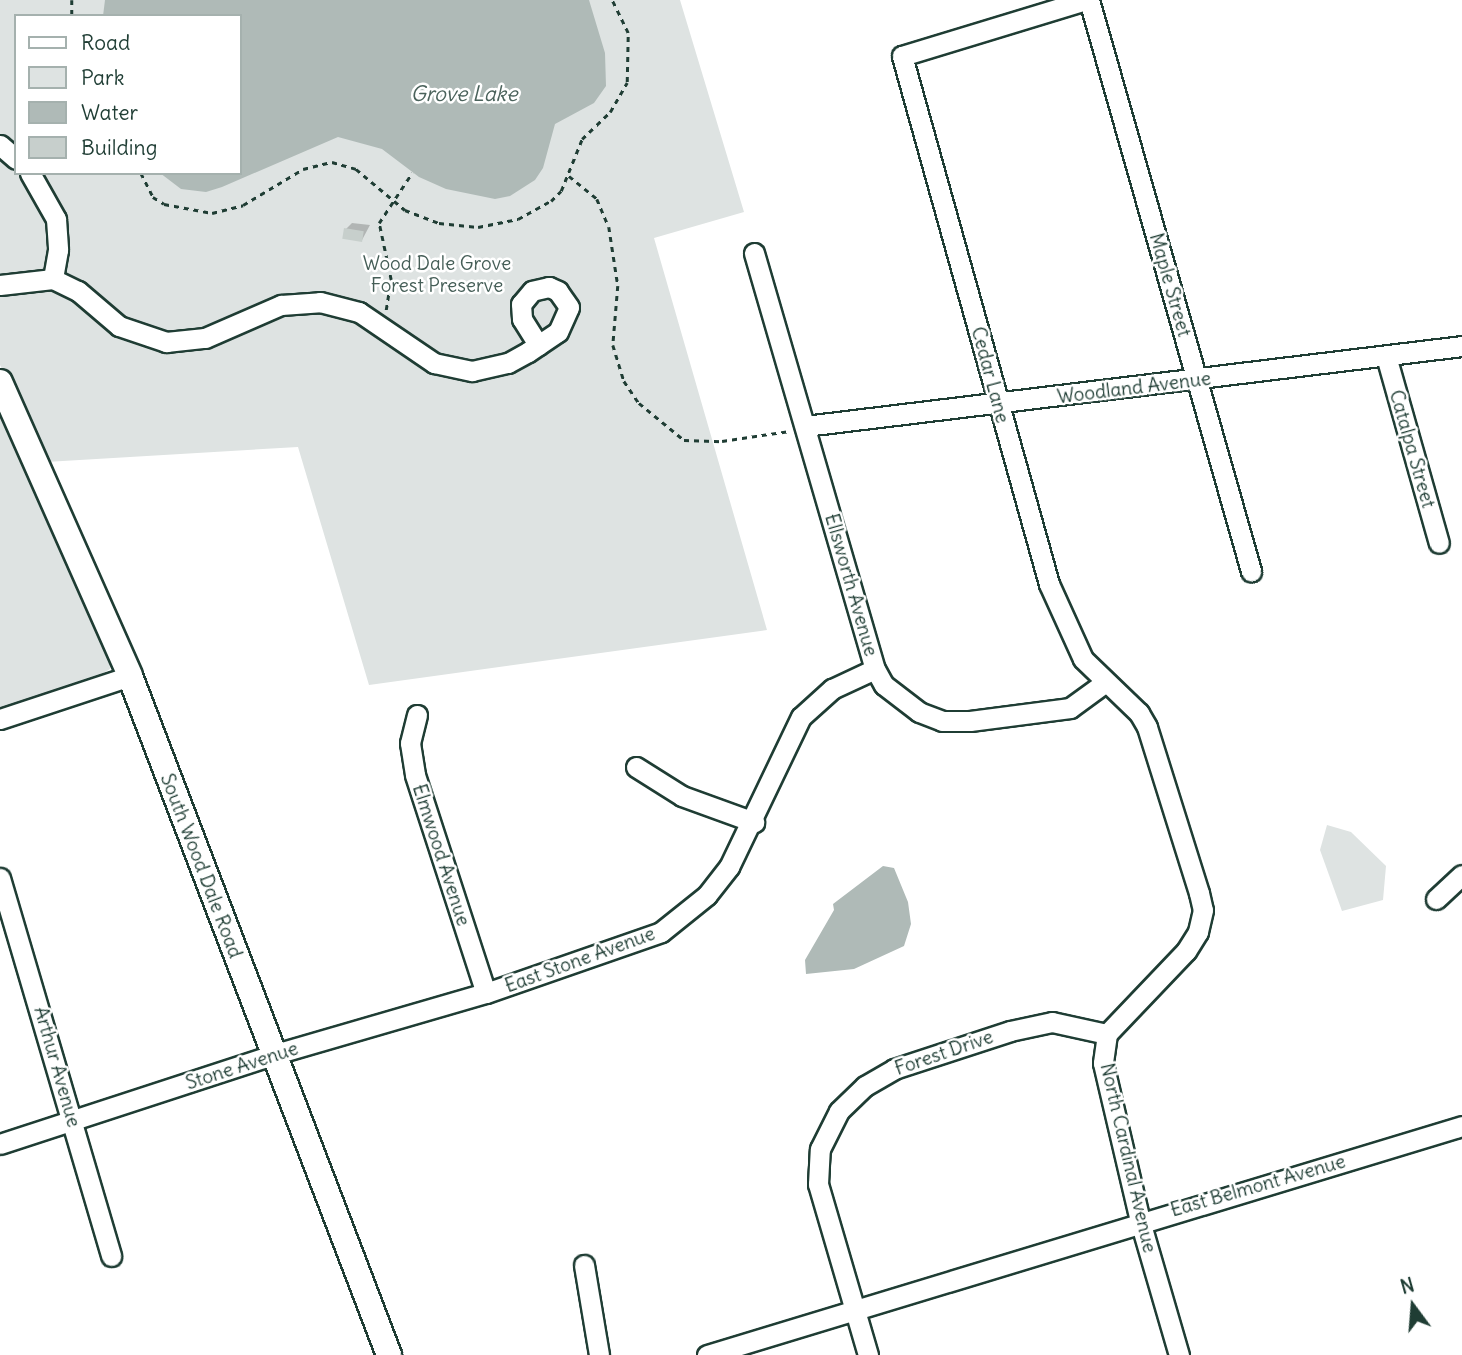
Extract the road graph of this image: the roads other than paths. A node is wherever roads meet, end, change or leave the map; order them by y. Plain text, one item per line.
1 (1088, 0) edge
2 (0, 145) edge
3 (14, 157) edge
4 (31, 175) edge
5 (754, 253) dead end
6 (53, 279) junction
7 (0, 285) edge
8 (538, 345) dead end
9 (1462, 346) edge
10 (1386, 356) junction
11 (1197, 380) junction
12 (0, 382) edge
13 (998, 403) junction
14 (805, 426) junction
15 (1438, 542) dead end
16 (1251, 571) dead end
17 (875, 669) junction
18 (130, 676) junction
19 (1103, 684) junction
20 (416, 715) dead end
21 (0, 719) edge
22 (636, 767) dead end
23 (754, 822) junction
24 (1462, 875) edge
25 (0, 878) edge
26 (1436, 899) dead end
27 (486, 993) junction
28 (1107, 1034) junction
29 (272, 1055) junction
30 (73, 1122) junction
31 (1462, 1126) edge
32 (0, 1144) edge
33 (1140, 1221) junction
34 (111, 1256) dead end
35 (584, 1265) dead end
36 (855, 1312) junction
37 (389, 1355) edge
38 (599, 1355) edge
39 (707, 1355) edge
40 (868, 1355) edge
41 (1179, 1355) edge

1 - 11 street, Maple Street
1 - 13 street, Cedar Lane
2 - 3 street
4 - 6 street
5 - 14 street, Ellsworth Avenue
6 - 7 street
6 - 8 street
9 - 10 street, Woodland Avenue
10 - 11 street, Woodland Avenue
10 - 15 street, Catalpa Street
11 - 13 street, Woodland Avenue
11 - 16 street, Maple Street
12 - 18 main road, South Wood Dale Road
13 - 14 street, Woodland Avenue
13 - 19 street, Cedar Lane
14 - 17 street, Ellsworth Avenue
17 - 19 street, Ellsworth Avenue
17 - 23 street, East Stone Avenue
18 - 21 street
18 - 29 main road, South Wood Dale Road
19 - 28 street
20 - 27 street, Elmwood Avenue
22 - 23 street
23 - 27 street, East Stone Avenue
24 - 26 street
25 - 30 street, Arthur Avenue
27 - 29 street, Stone Avenue
28 - 33 street, North Cardinal Avenue
28 - 36 street, Forest Drive
29 - 30 street, Stone Avenue
29 - 37 main road, South Wood Dale Road
30 - 32 street, Stone Avenue
30 - 34 street, Arthur Avenue
31 - 33 street, East Belmont Avenue
33 - 36 street, East Belmont Avenue
33 - 41 street, North Cardinal Avenue
35 - 38 street
36 - 39 street, East Belmont Avenue
36 - 40 street, Forest Drive

